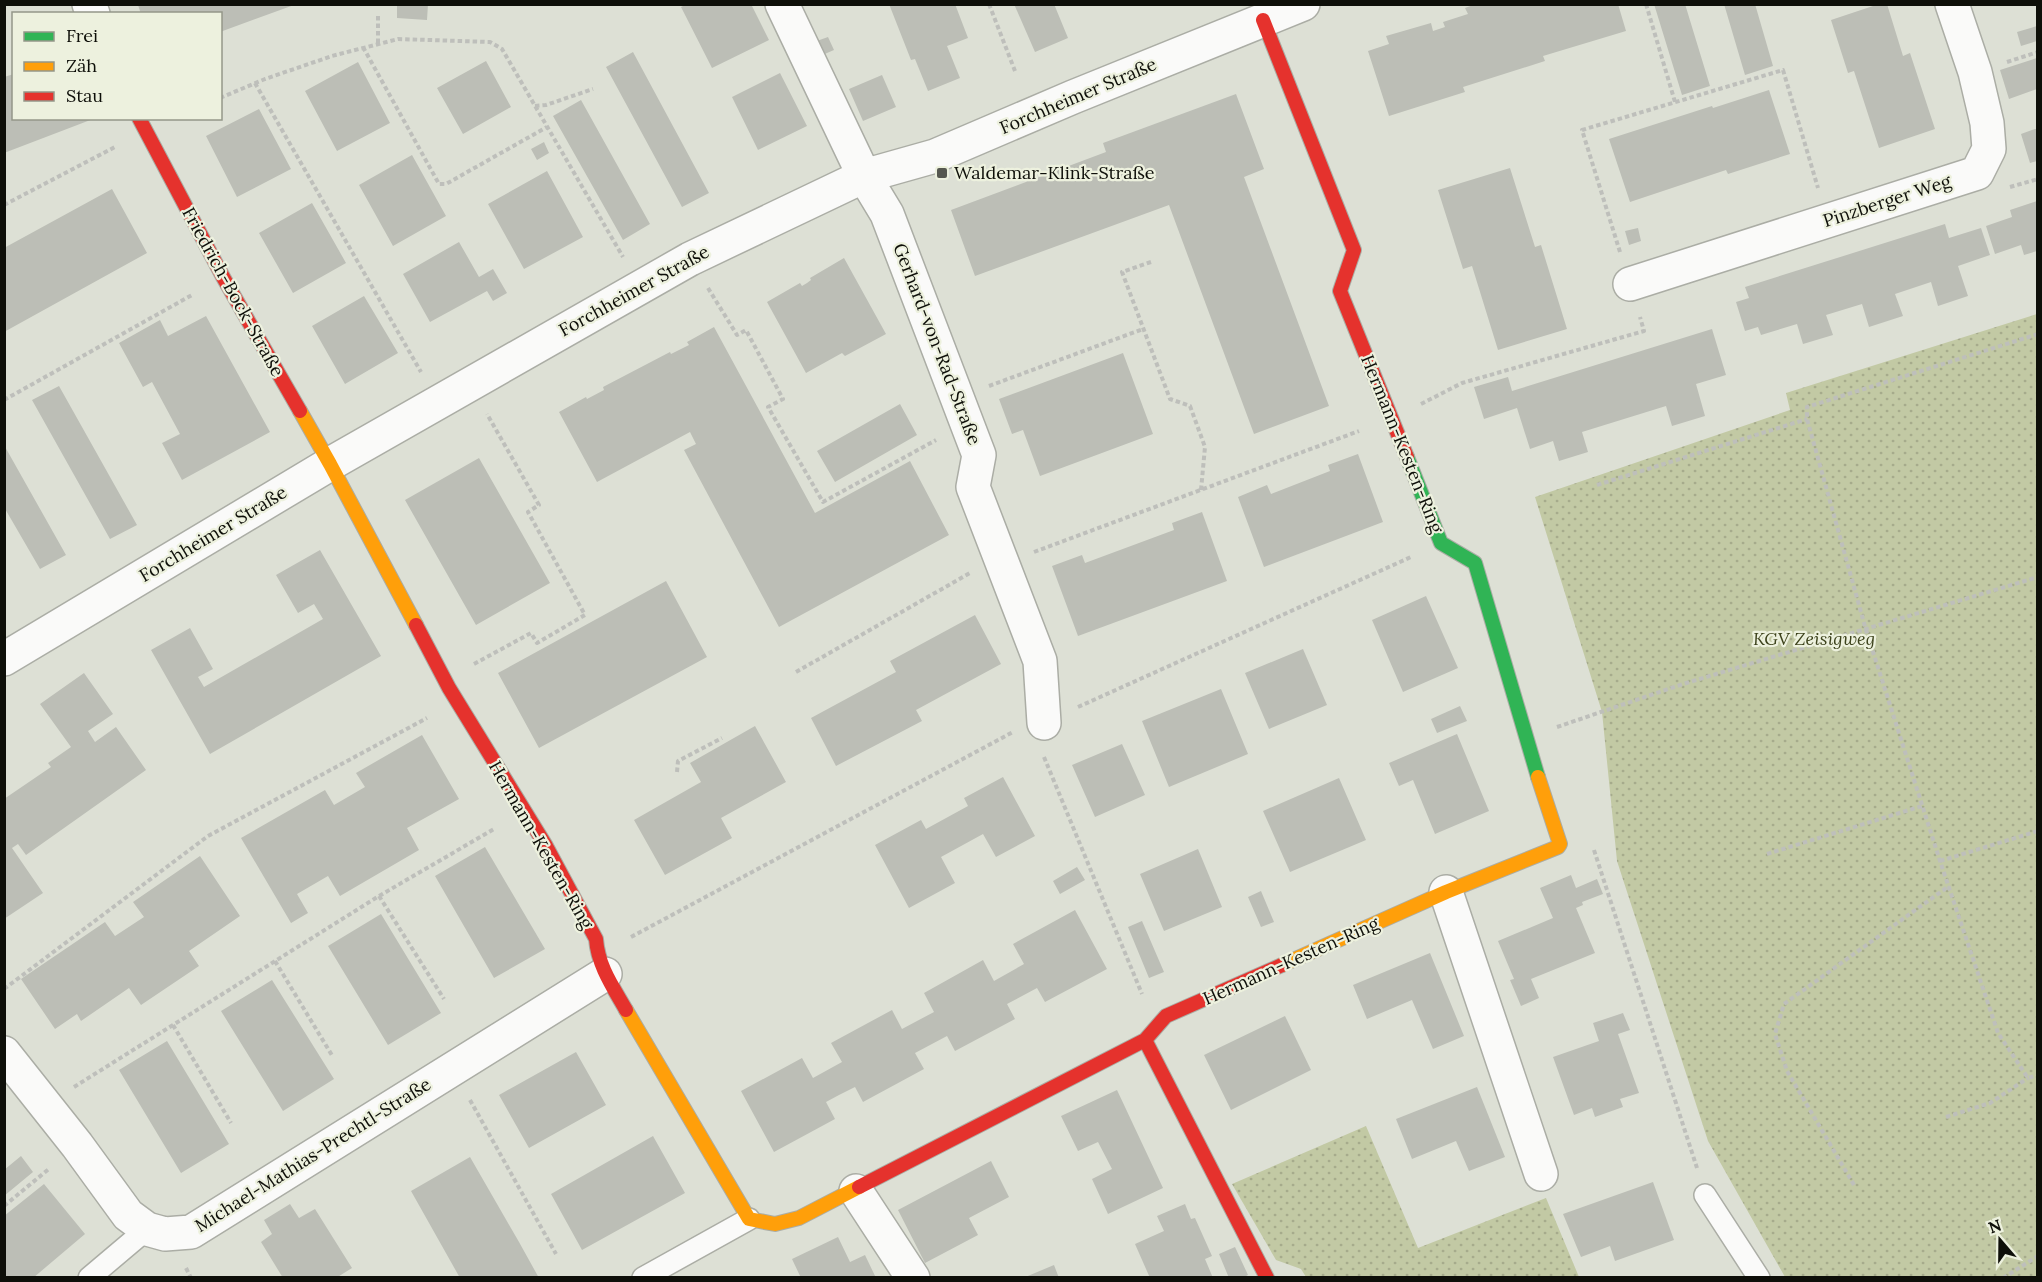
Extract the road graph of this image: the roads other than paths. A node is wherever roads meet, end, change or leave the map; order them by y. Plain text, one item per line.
1 (782, 4) edge
2 (1303, 4) edge
3 (1952, 4) edge
4 (1263, 20) junction
5 (140, 120) edge
6 (864, 176) junction
7 (1630, 284) road end
8 (330, 464) junction
9 (4, 659) edge
10 (1044, 723) road end
11 (1446, 892) junction
12 (601, 964) junction
13 (1145, 1040) junction
14 (4, 1053) edge
15 (1541, 1174) dead end
16 (855, 1191) junction
17 (1705, 1195) road end
18 (749, 1219) junction
19 (147, 1229) junction
20 (89, 1278) edge
21 (643, 1278) edge
22 (913, 1278) edge
23 (1267, 1278) edge
24 (1759, 1278) edge

1 - 6 street
2 - 4 street, Forchheimer Straße
3 - 7 street, Pinzberger Weg
4 - 6 street, Forchheimer Straße
4 - 11 street, Hermann-Kesten-Ring
5 - 8 street, Friedrich-Bock-Straße
6 - 8 street, Forchheimer Straße
6 - 10 street, Gerhard-von-Rad-Straße
8 - 9 street, Forchheimer Straße
8 - 12 street, Hermann-Kesten-Ring
11 - 13 street, Hermann-Kesten-Ring
11 - 15 street
12 - 18 street, Hermann-Kesten-Ring
12 - 19 street, Michael-Mathias-Prechtl-Straße
13 - 16 street, Hermann-Kesten-Ring
13 - 23 street
14 - 19 street
16 - 18 street, Hermann-Kesten-Ring
16 - 22 street
17 - 24 lane
18 - 21 lane
19 - 20 lane

